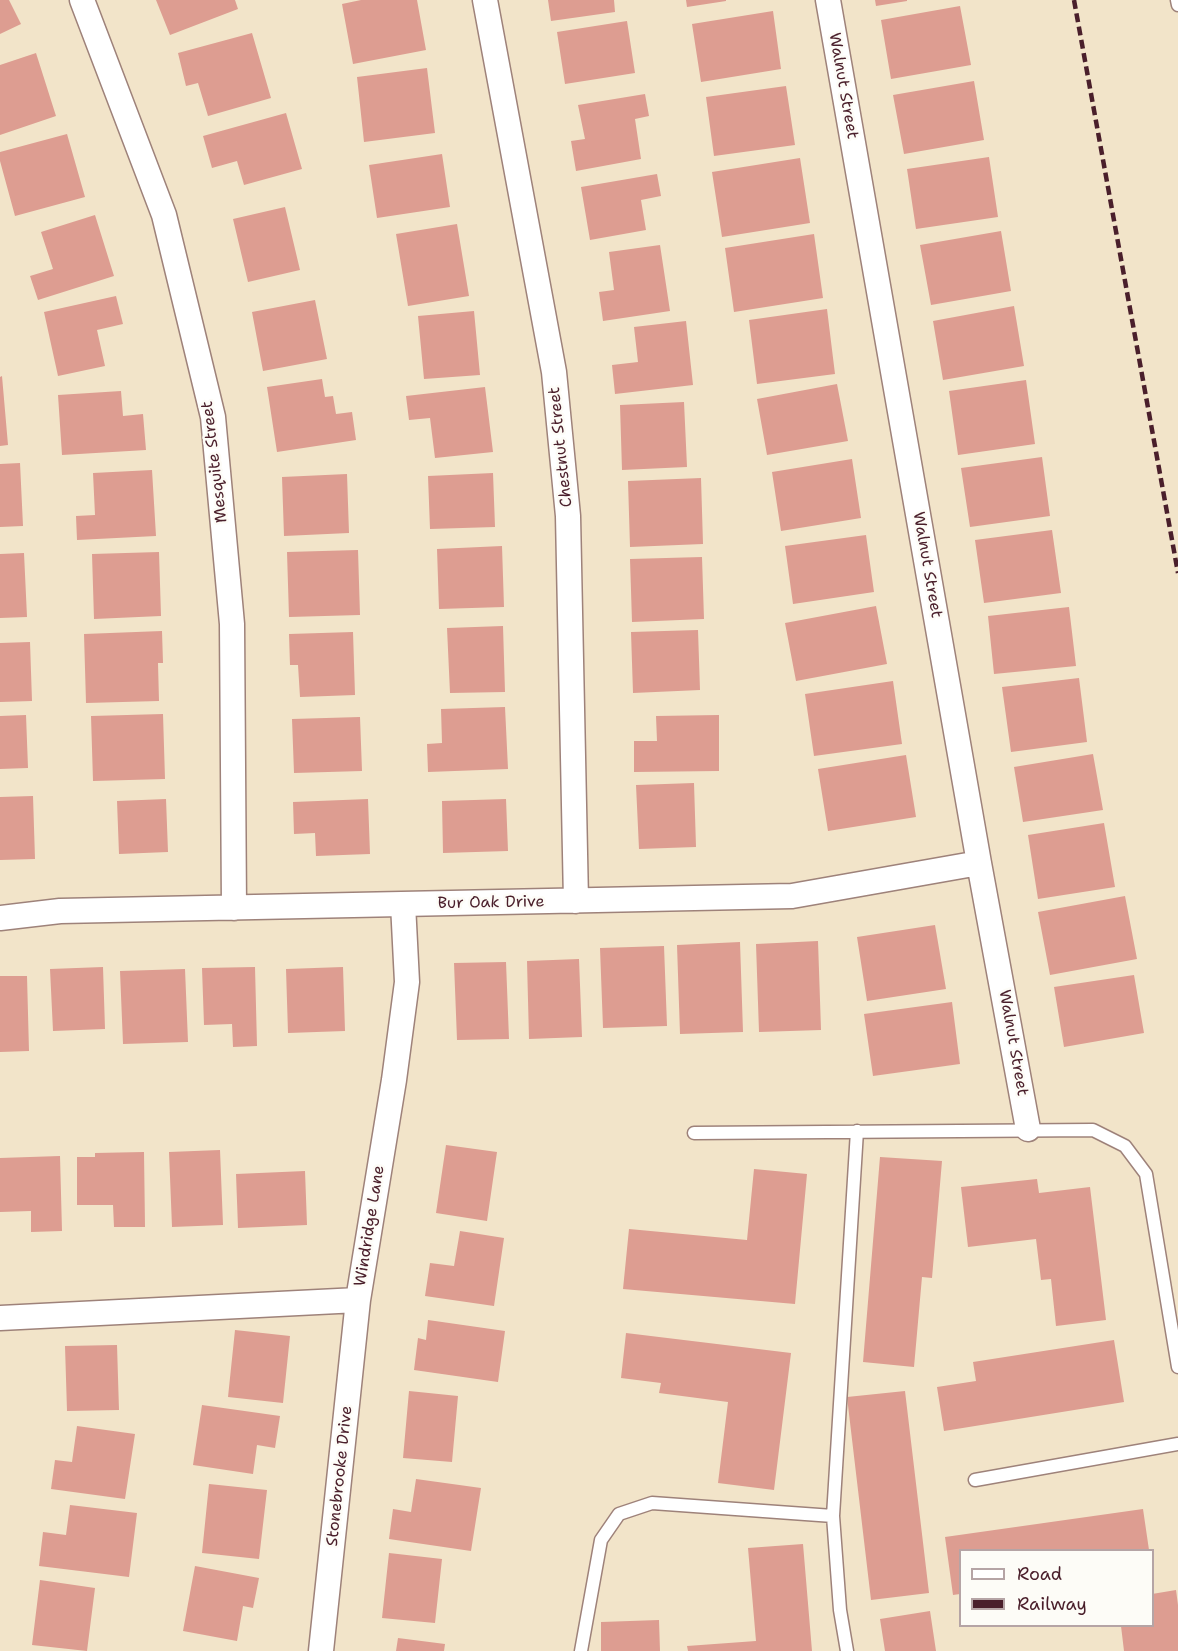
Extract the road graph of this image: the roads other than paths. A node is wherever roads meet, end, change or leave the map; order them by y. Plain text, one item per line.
1 (82, 0) edge
2 (485, 0) edge
3 (828, 0) edge
4 (1177, 0) edge
5 (1178, 5) edge
6 (980, 863) junction
7 (576, 901) junction
8 (403, 904) junction
9 (234, 908) junction
10 (0, 918) edge
11 (1028, 1129) junction
12 (856, 1131) junction
13 (694, 1133) dead end
14 (358, 1300) junction
15 (0, 1318) edge
16 (1178, 1367) edge
17 (1178, 1444) edge
18 (975, 1480) dead end
19 (833, 1516) junction
20 (321, 1651) edge
21 (581, 1651) edge
22 (848, 1651) edge

1 - 9 street, Mesquite Street
2 - 7 street, Chestnut Street
3 - 6 street, Walnut Street
4 - 5 lane
6 - 7 street, Bur Oak Drive
6 - 11 street, Walnut Street
7 - 8 street, Bur Oak Drive
8 - 9 street, Bur Oak Drive
8 - 14 street, Windridge Lane
9 - 10 street, Bur Oak Drive
11 - 12 lane
11 - 16 lane
12 - 13 lane
12 - 19 lane
14 - 15 street, Windridge Lane
14 - 20 street, Stonebrooke Drive
17 - 18 lane
19 - 21 lane
19 - 22 lane

